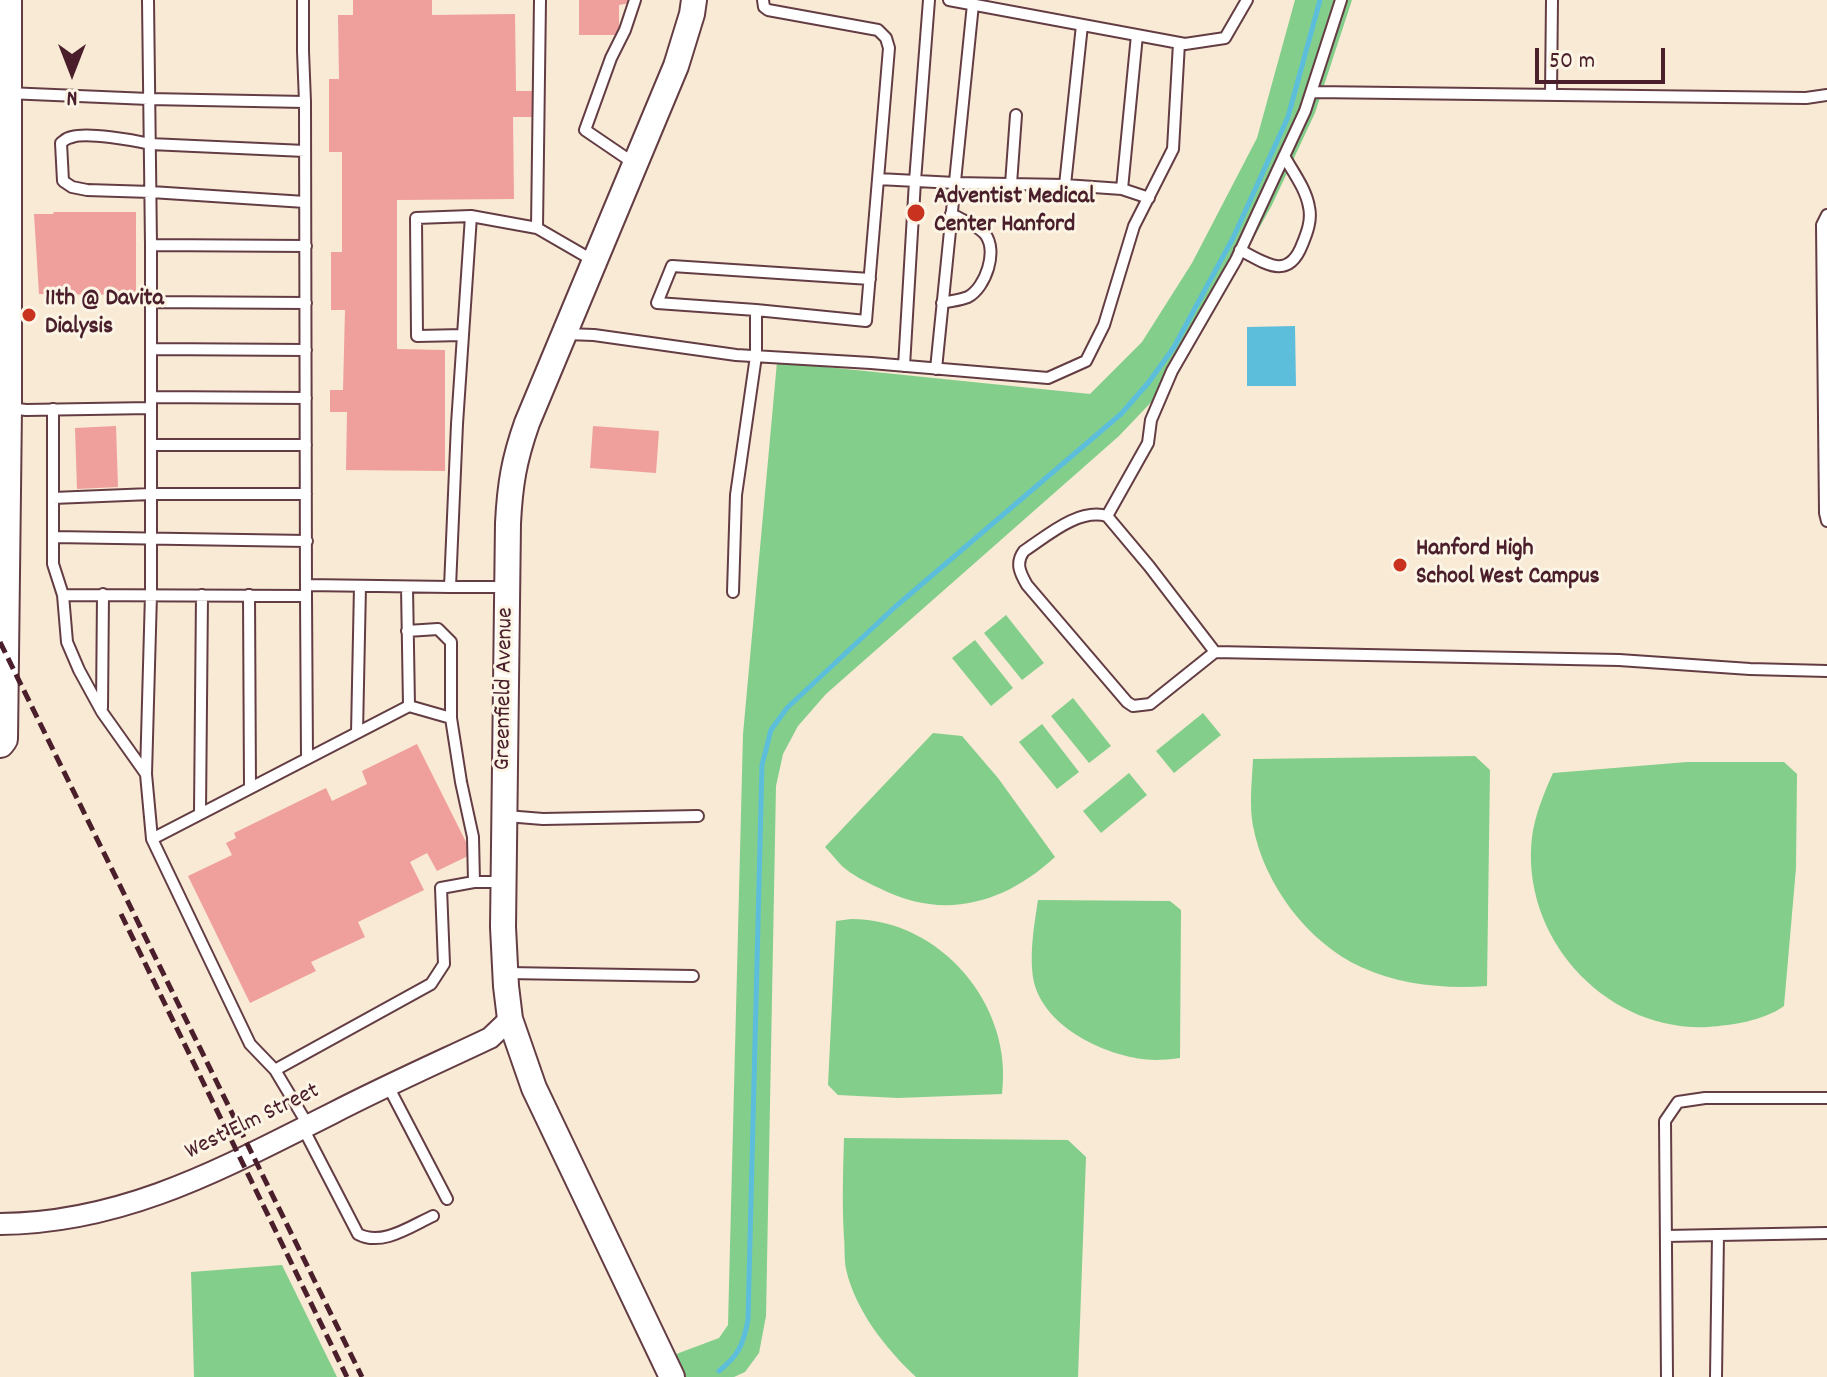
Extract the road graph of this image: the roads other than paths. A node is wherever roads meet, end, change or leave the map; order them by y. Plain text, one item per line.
1 (7, 0) edge
2 (148, 0) edge
3 (303, 0) edge
4 (540, 0) edge
5 (635, 0) edge
6 (694, 0) edge
7 (763, 0) edge
8 (929, 0) edge
9 (949, 0) edge
10 (1247, 0) edge
11 (1341, 0) edge
12 (1552, 0) edge
13 (973, 4) junction
14 (1082, 25) junction
15 (1137, 35) junction
16 (1179, 43) junction
17 (1313, 92) junction
18 (3, 94) edge
19 (1551, 95) junction
20 (1827, 95) edge
21 (149, 99) junction
22 (305, 102) junction
23 (1016, 115) dead end
24 (150, 144) junction
25 (305, 151) junction
26 (1284, 156) junction
27 (635, 164) junction
28 (878, 179) junction
29 (915, 181) junction
30 (955, 183) junction
31 (1011, 184) junction
32 (1065, 185) junction
33 (1122, 189) junction
34 (151, 192) junction
35 (1149, 198) junction
36 (305, 202) junction
37 (951, 214) junction
38 (1827, 215) edge
39 (471, 216) junction
40 (537, 228) junction
41 (151, 245) junction
42 (306, 246) junction
43 (1240, 250) junction
44 (594, 261) junction
45 (870, 279) junction
46 (151, 302) junction
47 (306, 303) junction
48 (942, 303) junction
49 (756, 310) junction
50 (564, 334) junction
51 (463, 335) junction
52 (151, 349) junction
53 (306, 350) junction
54 (756, 356) junction
55 (904, 366) junction
56 (936, 369) junction
57 (306, 398) junction
58 (151, 403) junction
59 (4, 408) edge
60 (53, 409) junction
61 (151, 445) junction
62 (306, 445) junction
63 (151, 494) junction
64 (306, 494) junction
65 (53, 498) junction
66 (1107, 516) junction
67 (1827, 521) edge
68 (53, 537) junction
69 (151, 537) junction
70 (307, 541) junction
71 (360, 586) junction
72 (407, 587) junction
73 (450, 587) junction
74 (507, 587) junction
75 (306, 590) junction
76 (733, 592) dead end
77 (103, 594) junction
78 (151, 594) junction
79 (63, 595) junction
80 (202, 595) junction
81 (249, 595) junction
82 (407, 631) junction
83 (1215, 652) junction
84 (1827, 671) edge
85 (409, 706) junction
86 (102, 712) junction
87 (451, 718) junction
88 (357, 733) junction
89 (0, 743) edge
90 (307, 758) junction
91 (146, 774) junction
92 (250, 788) junction
93 (200, 812) junction
94 (504, 816) junction
95 (698, 816) dead end
96 (152, 839) junction
97 (474, 882) junction
98 (503, 882) junction
99 (505, 973) junction
100 (693, 976) dead end
101 (510, 1019) junction
102 (275, 1070) junction
103 (388, 1086) junction
104 (1827, 1098) edge
105 (306, 1127) junction
106 (447, 1199) dead end
107 (433, 1216) dead end
108 (0, 1224) edge
109 (1827, 1233) edge
110 (1718, 1235) junction
111 (1666, 1236) junction
112 (672, 1377) edge
113 (1667, 1377) edge
114 (1716, 1377) edge

1 - 18 main road
2 - 21 lane
3 - 22 lane
4 - 40 lane
5 - 27 lane
6 - 27 street, Greenfield Avenue
7 - 28 lane
8 - 29 lane
9 - 13 lane
10 - 16 lane
11 - 17 lane
12 - 19 lane
13 - 14 lane
13 - 30 lane
14 - 15 lane
14 - 32 lane
15 - 16 lane
15 - 33 lane
16 - 35 lane
17 - 19 lane
17 - 26 lane
18 - 21 lane
18 - 59 main road
19 - 20 lane
21 - 22 lane
21 - 24 lane
22 - 25 lane
23 - 31 lane
24 - 25 lane
24 - 34 lane
24 - 34 lane
25 - 36 lane
26 - 43 lane
26 - 43 lane
27 - 44 street, Greenfield Avenue
28 - 29 lane
28 - 45 lane
29 - 30 lane
29 - 55 lane
30 - 31 lane
30 - 37 lane
31 - 32 lane
32 - 33 lane
33 - 35 lane
34 - 36 lane
34 - 41 lane
35 - 56 lane
36 - 42 lane
37 - 48 lane
37 - 48 lane
38 - 67 lane
39 - 40 lane
39 - 51 lane
39 - 51 lane
40 - 44 lane
41 - 42 lane
41 - 46 lane
42 - 47 lane
43 - 66 lane
44 - 50 street, Greenfield Avenue
45 - 49 lane
45 - 49 lane
46 - 47 lane
46 - 52 lane
47 - 53 lane
48 - 56 lane
49 - 54 lane
50 - 54 lane
50 - 74 street, Greenfield Avenue
51 - 73 lane
52 - 53 lane
52 - 58 lane
53 - 57 lane
54 - 55 lane
54 - 76 lane
55 - 56 lane
57 - 58 lane
57 - 62 lane
58 - 60 lane
58 - 61 lane
59 - 60 lane
59 - 89 main road
60 - 65 lane
61 - 62 lane
61 - 63 lane
62 - 64 lane
63 - 64 lane
63 - 65 lane
63 - 69 lane
64 - 70 lane
65 - 68 lane
66 - 83 lane
66 - 83 lane
68 - 69 lane
68 - 79 lane
69 - 70 lane
69 - 78 lane
70 - 75 lane
71 - 72 lane
71 - 75 lane
71 - 88 lane
72 - 73 lane
72 - 82 lane
73 - 74 lane
74 - 94 street, Greenfield Avenue
75 - 81 lane
75 - 90 lane
77 - 78 lane
77 - 79 lane
77 - 86 lane
78 - 80 lane
78 - 91 lane
79 - 86 lane
80 - 81 lane
80 - 93 lane
81 - 92 lane
82 - 85 lane
82 - 87 lane
83 - 84 lane
85 - 87 lane
85 - 88 lane
86 - 91 lane
87 - 97 lane
88 - 90 lane
90 - 92 lane
91 - 96 lane
92 - 93 lane
93 - 96 lane
94 - 95 lane
94 - 98 street, Greenfield Avenue
96 - 102 lane
97 - 98 lane
97 - 102 lane
98 - 99 street, Greenfield Avenue
99 - 100 lane
99 - 101 street, Greenfield Avenue
101 - 103 street, West Elm Street
101 - 112 street, Greenfield Avenue
102 - 105 lane
103 - 105 street, West Elm Street
103 - 106 lane
104 - 111 lane
105 - 107 lane
105 - 108 street, West Elm Street
109 - 110 lane
110 - 111 lane
110 - 114 lane
111 - 113 lane

